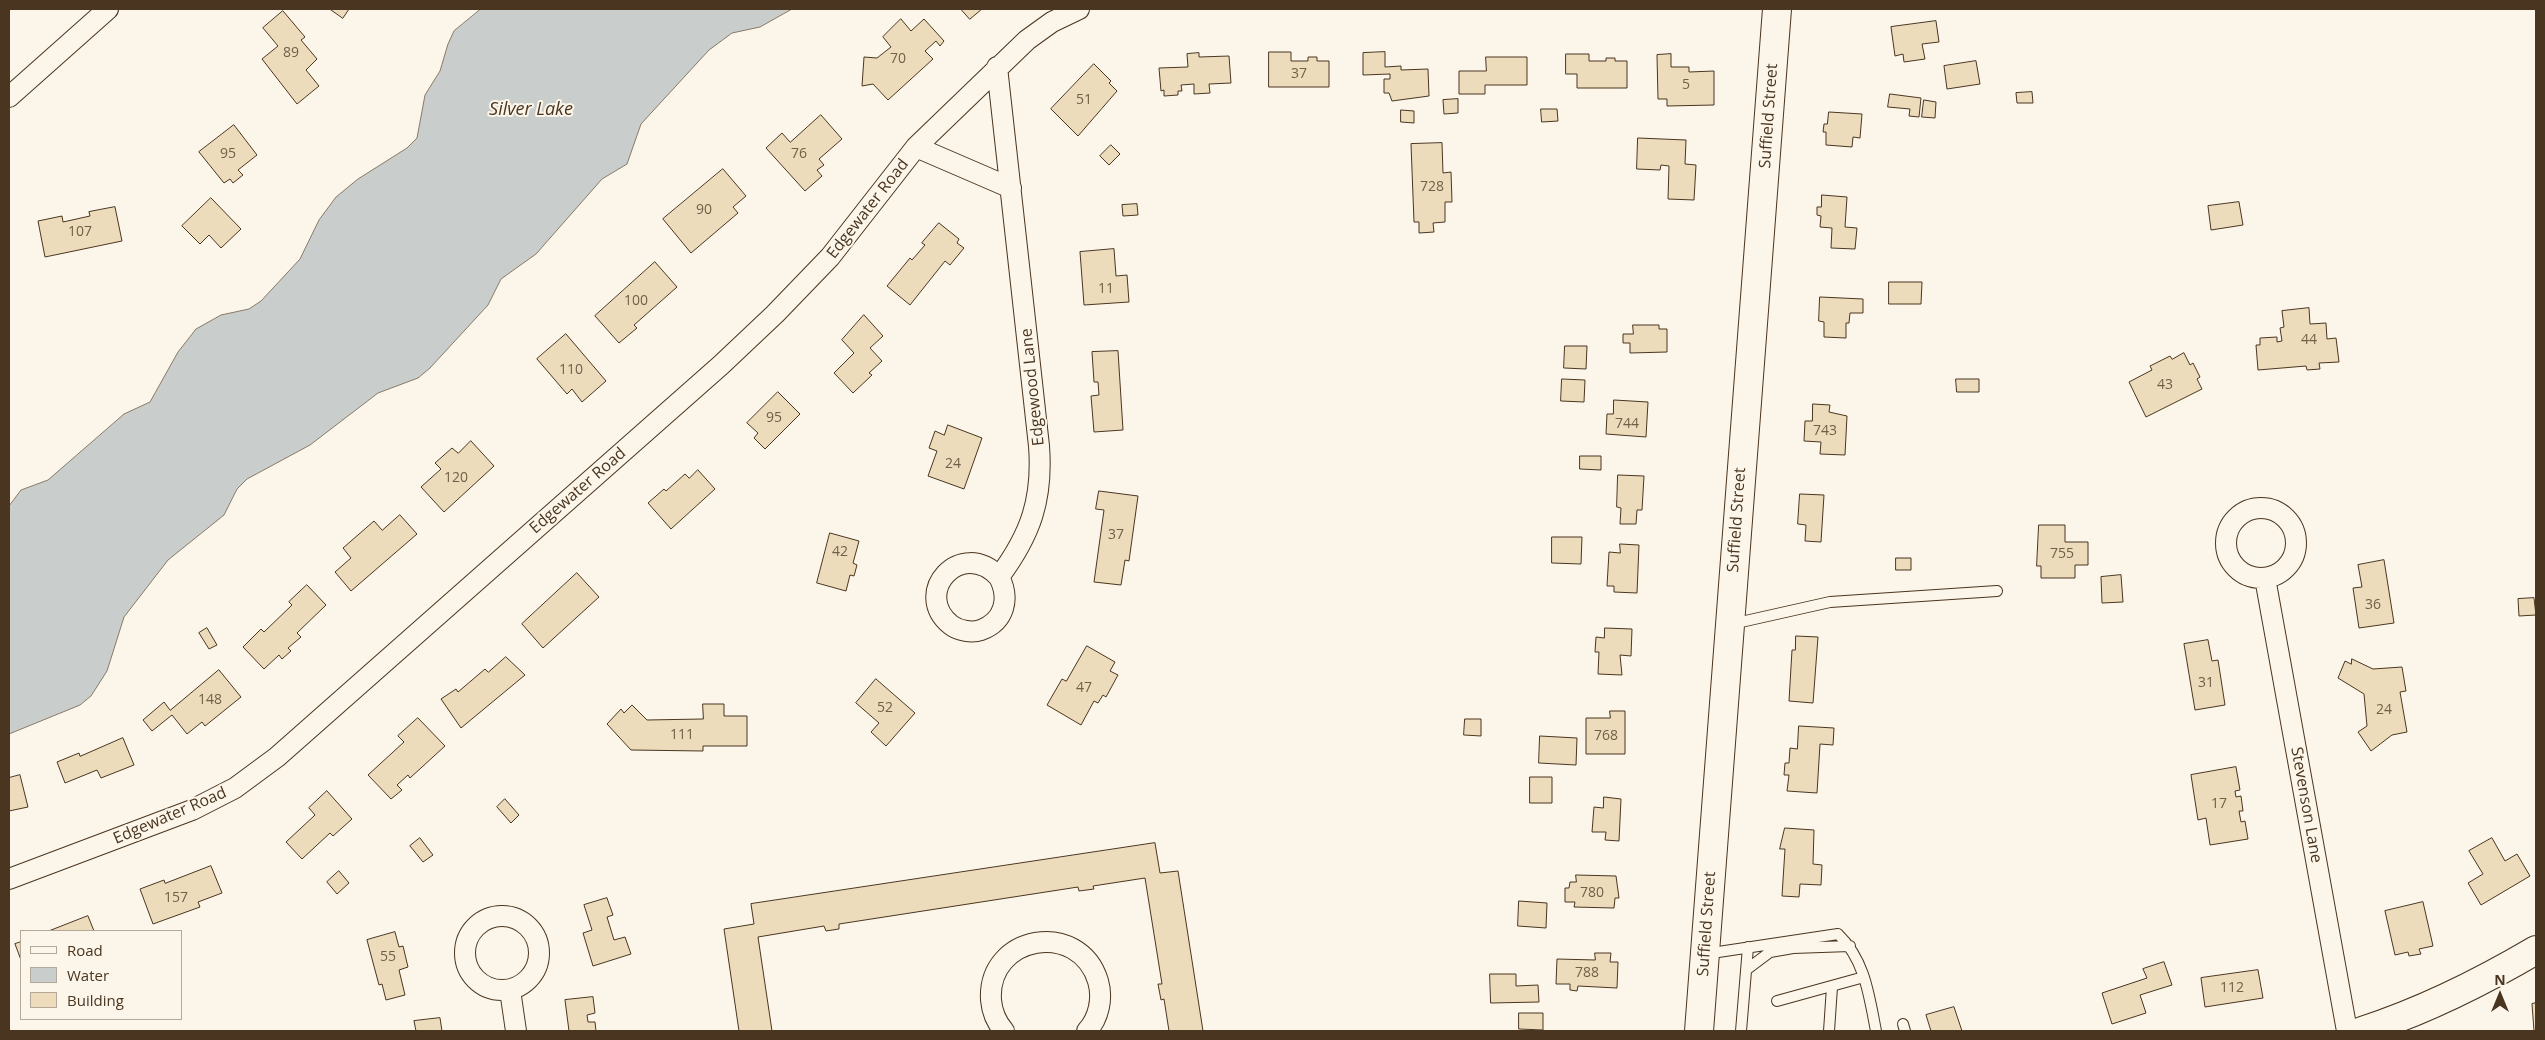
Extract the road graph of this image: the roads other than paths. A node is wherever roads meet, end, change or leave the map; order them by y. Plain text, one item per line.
1 (108, 9) edge
2 (1079, 9) edge
3 (1777, 9) edge
4 (997, 68) junction
5 (9, 97) edge
6 (916, 147) junction
7 (1011, 188) junction
8 (999, 576) dead end
9 (2265, 578) dead end
10 (1997, 591) dead end
11 (1729, 625) junction
12 (9, 879) edge
13 (1850, 946) junction
14 (1748, 947) junction
15 (2536, 950) edge
16 (1705, 954) junction
17 (1746, 970) junction
18 (1864, 977) junction
19 (1832, 987) junction
20 (510, 990) dead end
21 (1778, 1002) dead end
22 (516, 1031) edge
23 (1004, 1031) edge
24 (1087, 1031) edge
25 (1699, 1031) edge
26 (1741, 1031) edge
27 (1829, 1031) edge
28 (1876, 1031) edge
29 (2347, 1031) edge
30 (2362, 1031) edge

1 - 5 street
2 - 4 street, Edgewater Road
3 - 11 main road, Suffield Street
4 - 6 street, Edgewater Road
4 - 7 street, Edgewood Lane
6 - 7 street
6 - 12 street, Edgewater Road
7 - 8 street, Edgewood Lane
9 - 29 street, Stevenson Lane
10 - 11 lane
11 - 16 main road, Suffield Street
13 - 14 lane
13 - 17 lane
13 - 18 lane
14 - 16 lane
14 - 17 lane
15 - 30 main road
16 - 25 main road, Suffield Street
17 - 26 lane
18 - 19 lane
18 - 28 lane
19 - 21 lane
19 - 27 lane
20 - 22 street
23 - 24 street

